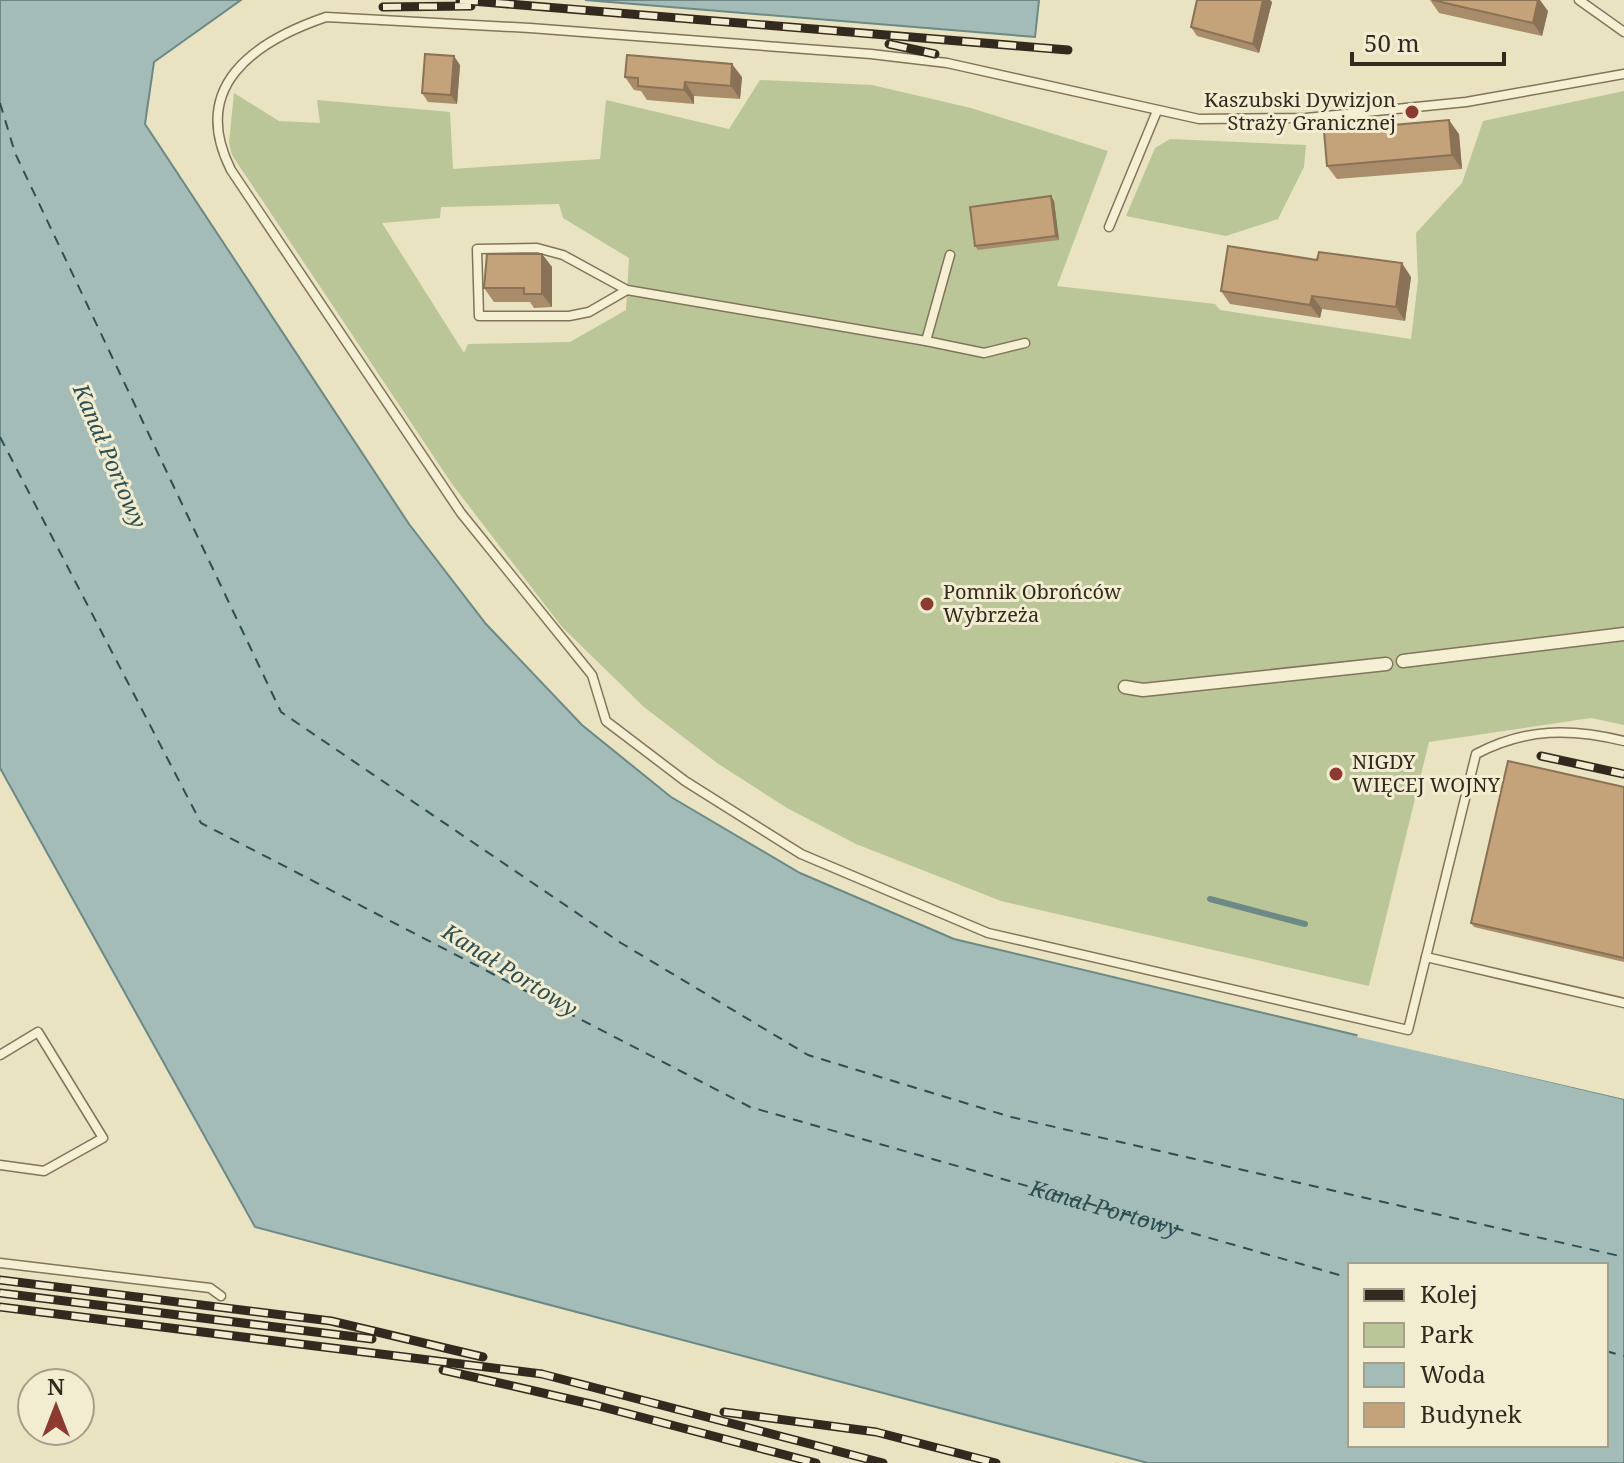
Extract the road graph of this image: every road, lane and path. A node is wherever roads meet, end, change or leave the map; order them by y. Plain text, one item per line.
1 (1567, 0) edge
2 (1583, 2) edge
3 (1624, 32) edge
4 (1624, 74) edge
5 (1157, 111) junction
6 (1109, 227) dead end
7 (950, 255) dead end
8 (627, 290) junction
9 (926, 341) junction
10 (1025, 343) dead end
11 (1624, 634) edge
12 (1403, 661) dead end
13 (1386, 664) dead end
14 (1125, 687) dead end
15 (1624, 741) edge
16 (1426, 957) junction
17 (1624, 1003) edge
18 (0, 1055) edge
19 (0, 1165) edge
20 (0, 1263) edge
21 (221, 1296) dead end

1 - 2 lane
2 - 3 lane
4 - 5 lane
5 - 6 lane
5 - 16 lane
7 - 9 lane
8 - 8 lane
8 - 9 lane
9 - 10 lane
11 - 12 street
13 - 14 street
15 - 16 lane
16 - 17 lane
18 - 19 lane
20 - 21 lane

